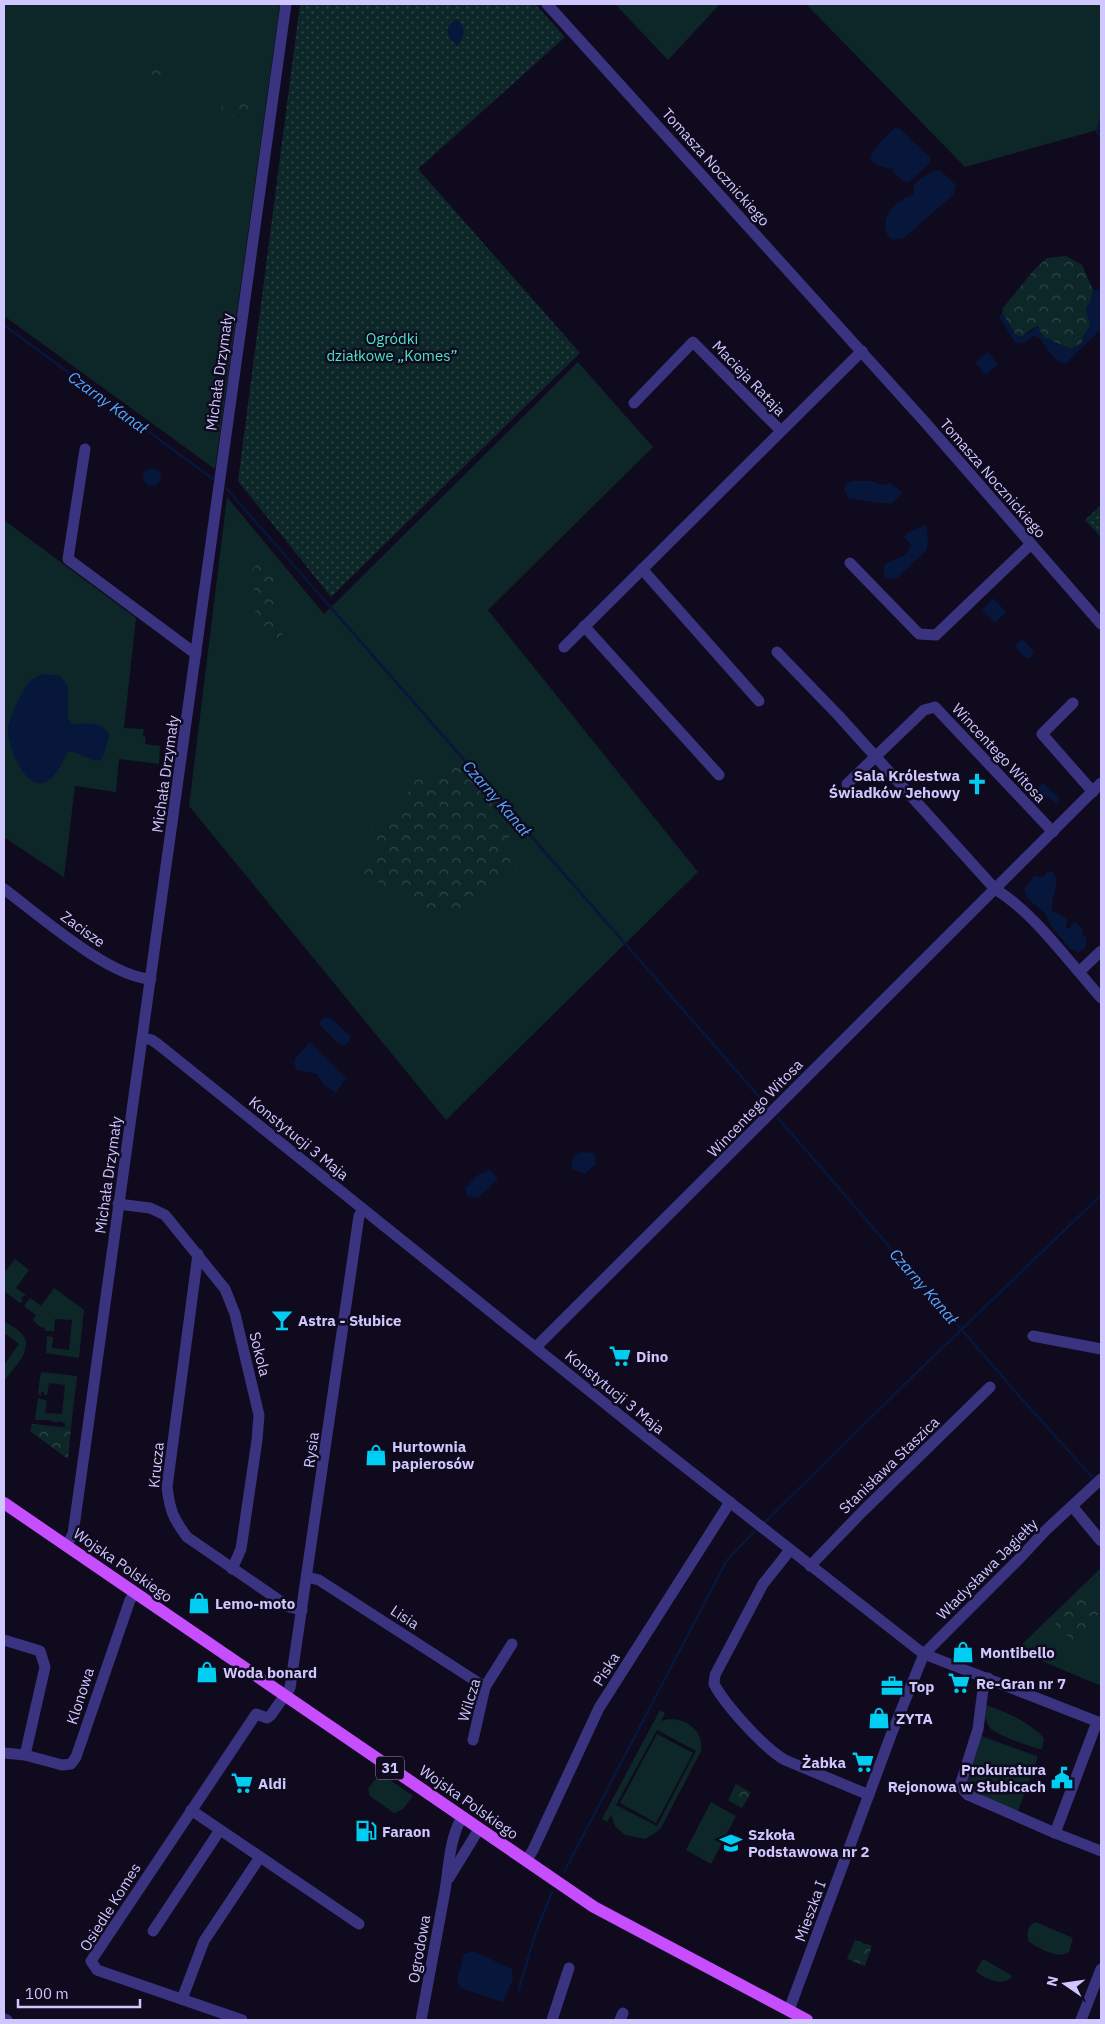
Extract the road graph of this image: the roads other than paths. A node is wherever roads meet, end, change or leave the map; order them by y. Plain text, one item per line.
1 (286, 4) edge
2 (547, 4) edge
3 (862, 351) junction
4 (634, 404) dead end
5 (781, 432) junction
6 (85, 449) dead end
7 (1031, 544) junction
8 (850, 563) dead end
9 (642, 569) junction
10 (1101, 624) edge
11 (584, 626) junction
12 (564, 647) dead end
13 (777, 652) dead end
14 (196, 654) junction
15 (759, 701) dead end
16 (1073, 703) dead end
17 (876, 756) junction
18 (719, 775) dead end
19 (847, 784) dead end
20 (1097, 788) edge
21 (1053, 832) junction
22 (4, 889) edge
23 (995, 889) junction
24 (1101, 951) edge
25 (1079, 972) junction
26 (151, 979) junction
27 (1101, 998) edge
28 (143, 1038) junction
29 (118, 1204) junction
30 (363, 1209) junction
31 (198, 1254) junction
32 (1033, 1336) dead end
33 (536, 1347) junction
34 (1101, 1349) edge
35 (990, 1387) dead end
36 (1101, 1479) edge
37 (730, 1502) junction
38 (4, 1503) edge
39 (1072, 1506) junction
40 (1101, 1541) edge
41 (66, 1546) junction
42 (790, 1550) junction
43 (810, 1566) junction
44 (232, 1569) junction
45 (307, 1577) junction
46 (135, 1593) junction
47 (302, 1610) junction
48 (4, 1640) edge
49 (512, 1644) dead end
50 (924, 1654) junction
51 (988, 1678) junction
52 (485, 1687) junction
53 (285, 1696) junction
54 (1099, 1722) edge
55 (473, 1740) dead end
56 (4, 1753) edge
57 (25, 1755) junction
58 (869, 1795) junction
59 (191, 1810) junction
60 (462, 1817) junction
61 (479, 1829) junction
62 (220, 1830) junction
63 (1055, 1833) junction
64 (1101, 1851) edge
65 (260, 1857) junction
66 (526, 1861) junction
67 (446, 1884) junction
68 (360, 1924) dead end
69 (153, 1931) dead end
70 (569, 1968) dead end
71 (1101, 1969) edge
72 (182, 1999) junction
73 (792, 2015) edge
74 (4, 2019) edge
75 (424, 2019) edge
76 (8, 2020) edge
77 (242, 2020) edge
78 (552, 2020) edge
79 (807, 2020) edge
80 (1081, 2020) edge

1 - 14 street, Michała Drzymały
2 - 3 street, Tomasza Nocznickiego
3 - 5 street
3 - 7 street, Tomasza Nocznickiego
4 - 5 street, Macieja Rataja
5 - 9 street
6 - 14 street
7 - 8 street
7 - 10 street, Tomasza Nocznickiego
9 - 11 street
9 - 15 street
11 - 12 street
11 - 18 street
13 - 17 street
14 - 26 street, Michała Drzymały
16 - 20 street, Wincentego Witosa
17 - 19 street, Wincentego Witosa
17 - 21 street, Wincentego Witosa
17 - 23 street
20 - 21 street, Wincentego Witosa
21 - 23 street, Wincentego Witosa
22 - 26 street, Zacisze
23 - 25 street
23 - 33 street, Wincentego Witosa
24 - 25 street
25 - 27 street
26 - 28 street, Michała Drzymały
28 - 29 street, Michała Drzymały
28 - 30 street, Konstytucji 3 Maja
29 - 31 street, Sokola
29 - 41 street, Michała Drzymały
30 - 33 street, Konstytucji 3 Maja
30 - 45 street, Rysia
31 - 44 street, Sokola
31 - 44 street, Krucza
32 - 34 street
33 - 37 street, Konstytucji 3 Maja
35 - 43 street, Stanisława Staszica
36 - 39 street, Władysława Jagiełły
37 - 42 street, Konstytucji 3 Maja
37 - 66 street, Piska
38 - 41 main road, Wojska Polskiego / 31
39 - 40 street
39 - 50 street, Władysława Jagiełły
41 - 46 main road, Wojska Polskiego / 31
42 - 43 street, Konstytucji 3 Maja
42 - 58 street
43 - 50 street, Konstytucji 3 Maja
44 - 47 street, Krucza
45 - 47 street, Rysia
45 - 52 street, Lisia
46 - 53 main road, Wojska Polskiego / 31
46 - 57 street, Klonowa
47 - 53 street, Rysia
48 - 57 street
49 - 52 street, Wilcza
50 - 51 street, Konstytucji 3 Maja
50 - 58 street, Mieszka I
51 - 54 street, Konstytucji 3 Maja
51 - 63 street
52 - 55 street, Wilcza
53 - 59 street, Osiedle Komes
53 - 60 main road, Wojska Polskiego / 31
54 - 63 street, Konstytucji 3 Maja
56 - 57 street, Klonowa
58 - 73 street, Mieszka I
59 - 62 street
59 - 72 street, Osiedle Komes
60 - 61 main road, Wojska Polskiego / 31
60 - 67 street, Ogrodowa
61 - 66 main road, Wojska Polskiego / 31
61 - 67 street, Ogrodowa
62 - 65 street
62 - 69 street
63 - 64 street
65 - 68 street
65 - 72 street
66 - 73 main road, Wojska Polskiego / 31
67 - 75 street, Ogrodowa
70 - 78 street
71 - 80 street
72 - 77 street, Osiedle Komes
73 - 79 main road, Wojska Polskiego / 31
74 - 76 street

